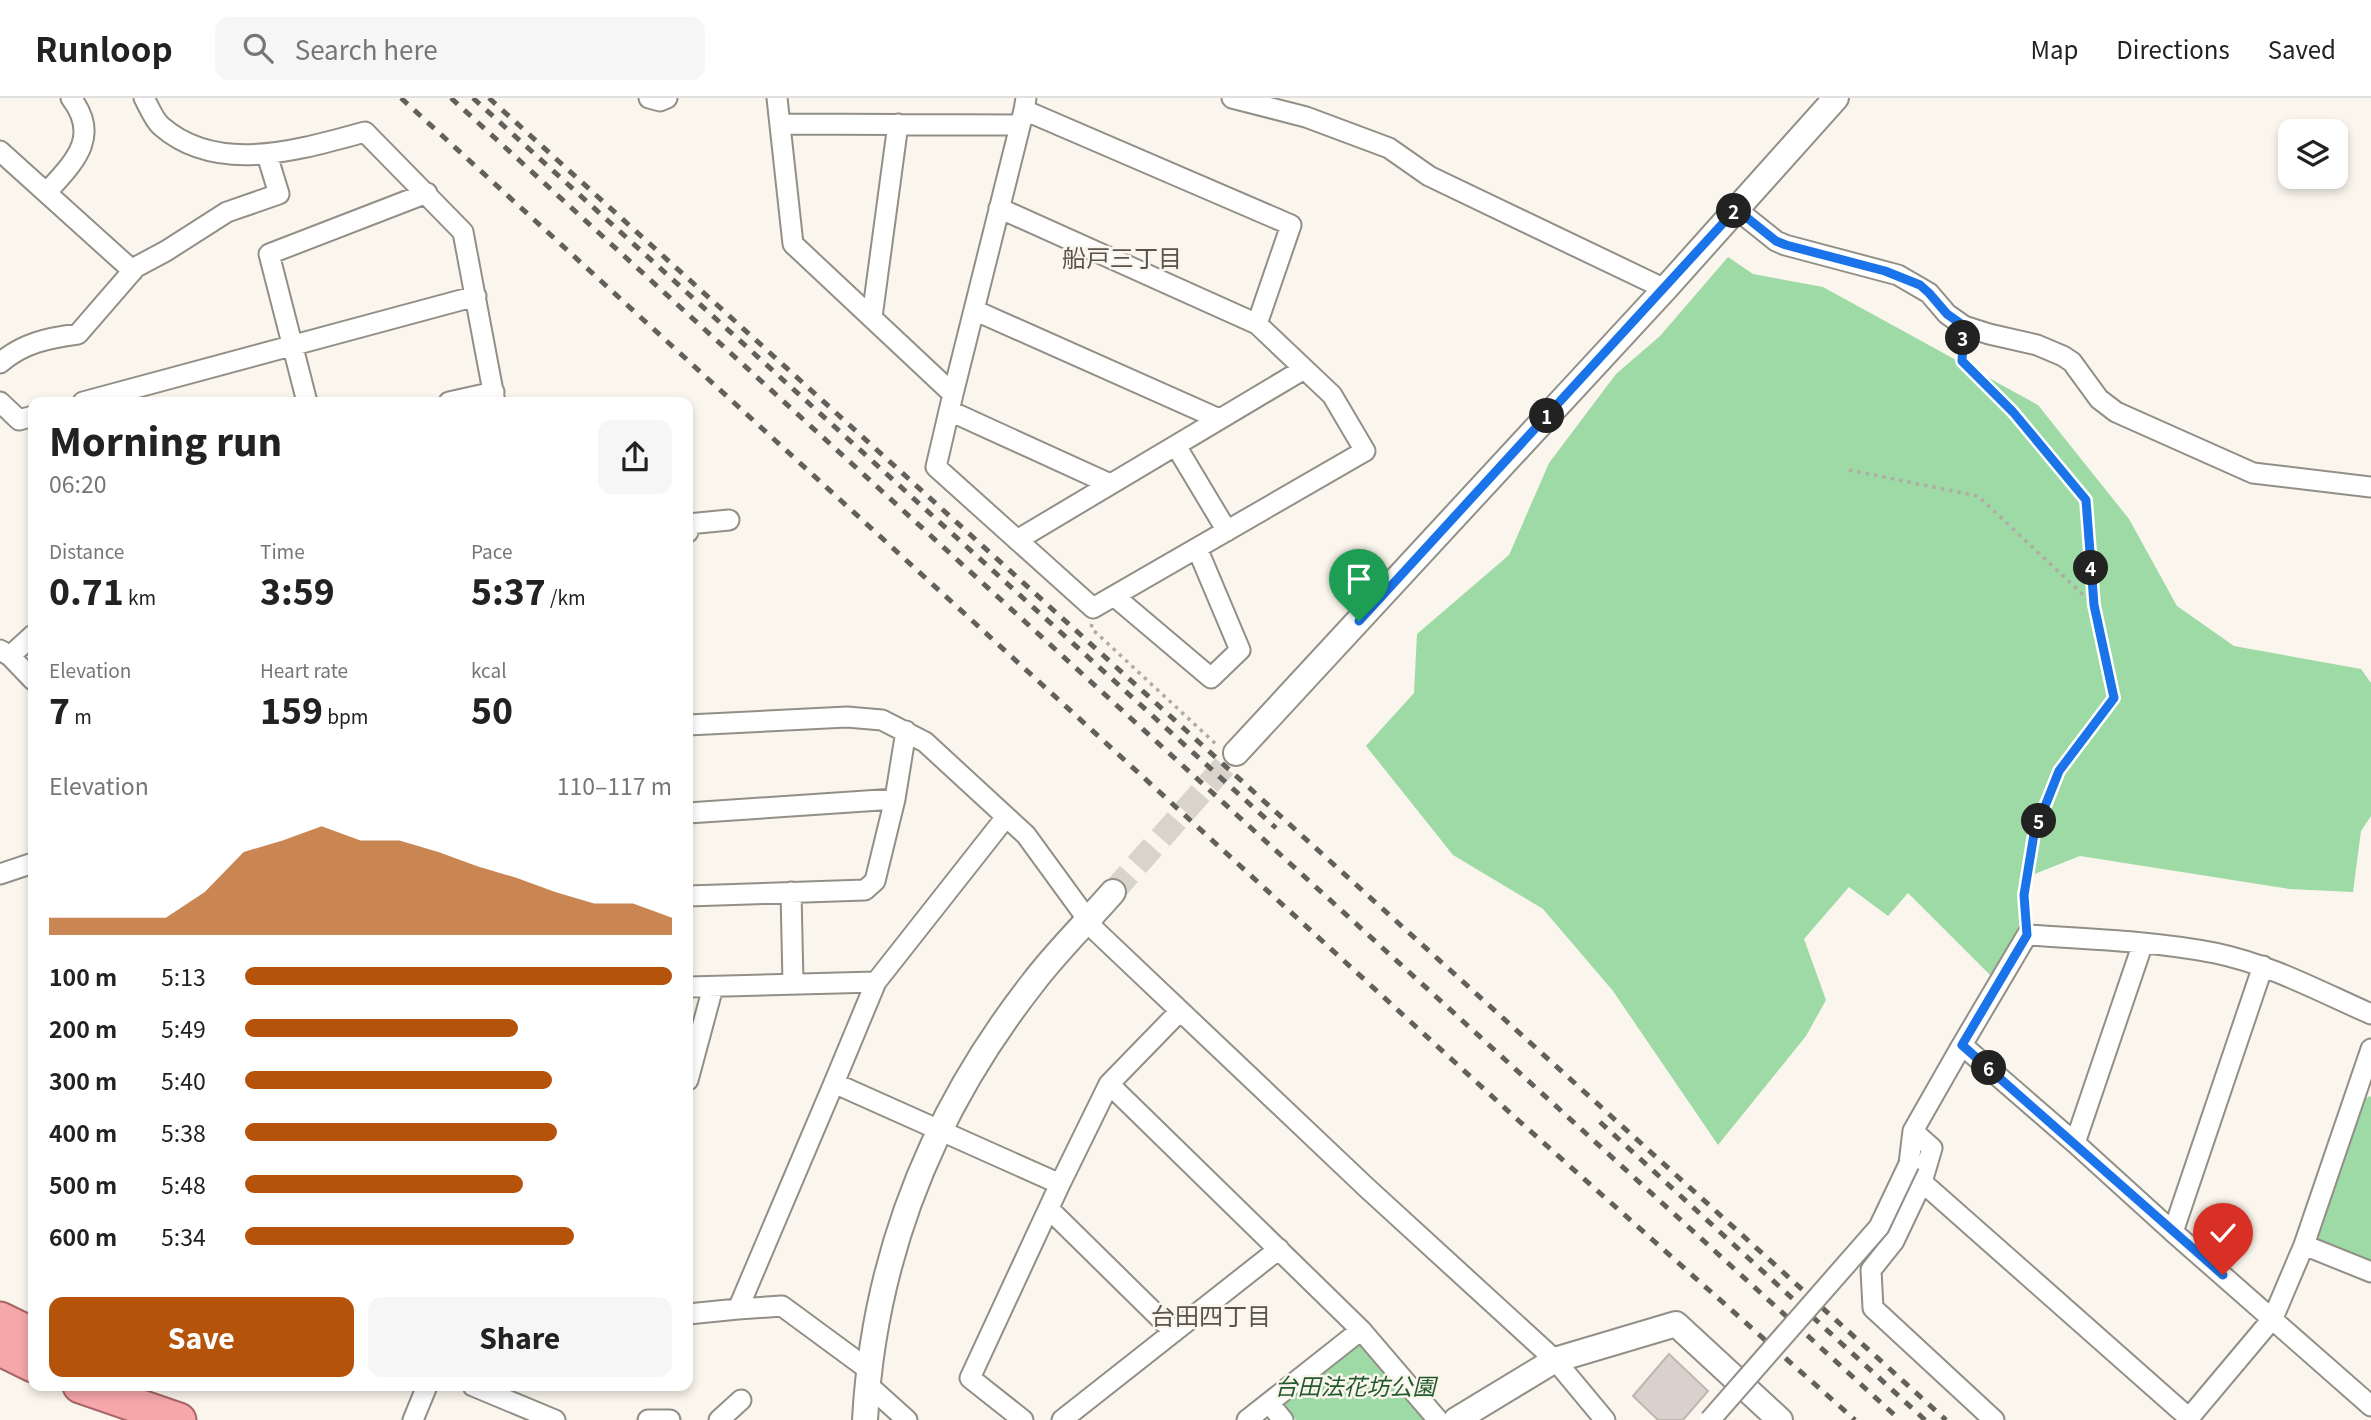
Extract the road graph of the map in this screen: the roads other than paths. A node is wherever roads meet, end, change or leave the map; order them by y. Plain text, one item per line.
1 (71, 98) edge
2 (144, 98) edge
3 (649, 98) edge
4 (667, 98) edge
5 (777, 98) edge
6 (1232, 98) edge
7 (1312, 98) edge
8 (1836, 98) edge
9 (1023, 111) edge
10 (1306, 117) junction
11 (780, 124) junction
12 (898, 124) junction
13 (0, 152) edge
14 (267, 155) junction
15 (47, 192) junction
16 (427, 193) junction
17 (999, 208) junction
18 (1736, 209) junction
19 (133, 271) junction
20 (1665, 289) junction
21 (476, 296) junction
22 (974, 310) junction
23 (872, 317) junction
24 (1257, 324) junction
25 (292, 346) junction
26 (0, 363) edge
27 (1304, 369) junction
28 (102, 397) edge
29 (306, 397) edge
30 (495, 397) edge
31 (0, 402) edge
32 (951, 402) junction
33 (1219, 419) junction
34 (28, 422) edge
35 (1176, 446) junction
36 (1110, 484) junction
37 (2371, 487) edge
38 (729, 520) dead end
39 (693, 524) edge
40 (1227, 531) junction
41 (1017, 540) junction
42 (1197, 548) junction
43 (1114, 596) junction
44 (28, 638) edge
45 (5, 653) edge
46 (28, 675) edge
47 (693, 725) edge
48 (906, 731) junction
49 (1229, 751) tunnel mouth
50 (895, 799) junction
51 (693, 813) edge
52 (1006, 817) junction
53 (28, 865) edge
54 (0, 874) edge
55 (791, 892) junction
56 (1113, 892) tunnel mouth
57 (693, 896) edge
58 (1088, 921) junction
59 (2143, 943) junction
60 (2263, 967) junction
61 (876, 982) junction
62 (793, 983) junction
63 (693, 987) edge
64 (713, 987) junction
65 (1180, 1011) junction
66 (2371, 1014) edge
67 (1962, 1045) junction
68 (2371, 1049) edge
69 (693, 1061) edge
70 (834, 1083) junction
71 (1108, 1084) junction
72 (2365, 1086) edge
73 (940, 1128) junction
74 (1913, 1131) junction
75 (2075, 1143) junction
76 (1922, 1182) junction
77 (1060, 1184) junction
78 (1049, 1209) junction
79 (2173, 1232) junction
80 (2304, 1245) junction
81 (1279, 1249) junction
82 (2371, 1272) edge
83 (738, 1310) junction
84 (693, 1314) edge
85 (2273, 1318) junction
86 (0, 1319) edge
87 (1361, 1329) junction
88 (1174, 1332) junction
89 (28, 1333) edge
90 (0, 1349) edge
91 (1555, 1360) junction
92 (28, 1363) edge
93 (868, 1377) junction
94 (95, 1391) edge
95 (142, 1391) edge
96 (425, 1391) edge
97 (485, 1391) edge
98 (741, 1400) dead end
99 (1269, 1403) junction
100 (2371, 1406) edge
101 (2189, 1419) edge
102 (179, 1420) edge
103 (197, 1420) edge
104 (413, 1420) edge
105 (555, 1420) edge
106 (648, 1420) edge
107 (670, 1420) edge
108 (719, 1420) edge
109 (865, 1420) edge
110 (907, 1420) edge
111 (1023, 1420) edge
112 (1062, 1420) edge
113 (1247, 1420) edge
114 (1283, 1420) edge
115 (1438, 1420) edge
116 (1456, 1420) edge
117 (1605, 1420) edge
118 (1710, 1420) edge
119 (1780, 1420) edge
120 (1994, 1420) edge

1 - 15 street
2 - 14 street
3 - 4 street
5 - 11 street
6 - 10 street
7 - 10 street
8 - 18 street
9 - 12 street
9 - 17 street
9 - 24 street
10 - 20 street
11 - 12 street
11 - 23 street
12 - 23 street
13 - 15 street
14 - 16 street
14 - 19 street
15 - 19 street
16 - 21 street
16 - 25 street
17 - 22 street
17 - 24 street
18 - 20 street
18 - 37 street
19 - 26 street
20 - 49 street
21 - 25 street
21 - 30 street
22 - 32 street
22 - 33 street
23 - 32 street
24 - 27 street
25 - 28 street
25 - 29 street
27 - 33 street
27 - 40 street
31 - 34 street
32 - 36 street
32 - 41 street
33 - 35 street
35 - 36 street
35 - 40 street
36 - 41 street
38 - 39 street
40 - 42 street
41 - 43 street
42 - 43 street
42 - 43 street
44 - 45 street
45 - 46 street
47 - 48 street
48 - 50 street
48 - 52 street
50 - 51 street
50 - 55 street
52 - 58 street
52 - 61 street
53 - 54 street
55 - 57 street
55 - 62 street
56 - 58 street
58 - 65 street
58 - 73 street
59 - 60 street
59 - 67 street
59 - 75 street
60 - 66 street
60 - 79 street
61 - 62 street
61 - 70 street
62 - 64 street
63 - 64 street
64 - 69 street
65 - 71 street
65 - 91 street
67 - 74 street
67 - 75 street
68 - 72 street
70 - 73 street
70 - 83 street
71 - 77 street
71 - 81 street
72 - 80 street
73 - 77 street
73 - 93 street
74 - 76 street
74 - 118 street, bridge
75 - 79 street
76 - 101 street
76 - 120 street
77 - 78 street
78 - 88 street
78 - 111 street
79 - 85 street
80 - 82 street
80 - 85 street
81 - 87 street
81 - 88 street
83 - 84 street
83 - 93 street
85 - 100 street
85 - 101 street
86 - 89 highway
87 - 99 street
87 - 115 street
88 - 112 street
90 - 92 highway
91 - 116 street
91 - 117 street
91 - 119 street
93 - 109 street
93 - 110 street
94 - 102 highway
95 - 103 highway
96 - 104 street
97 - 105 street
98 - 108 street
99 - 113 street
99 - 114 street
106 - 107 street

